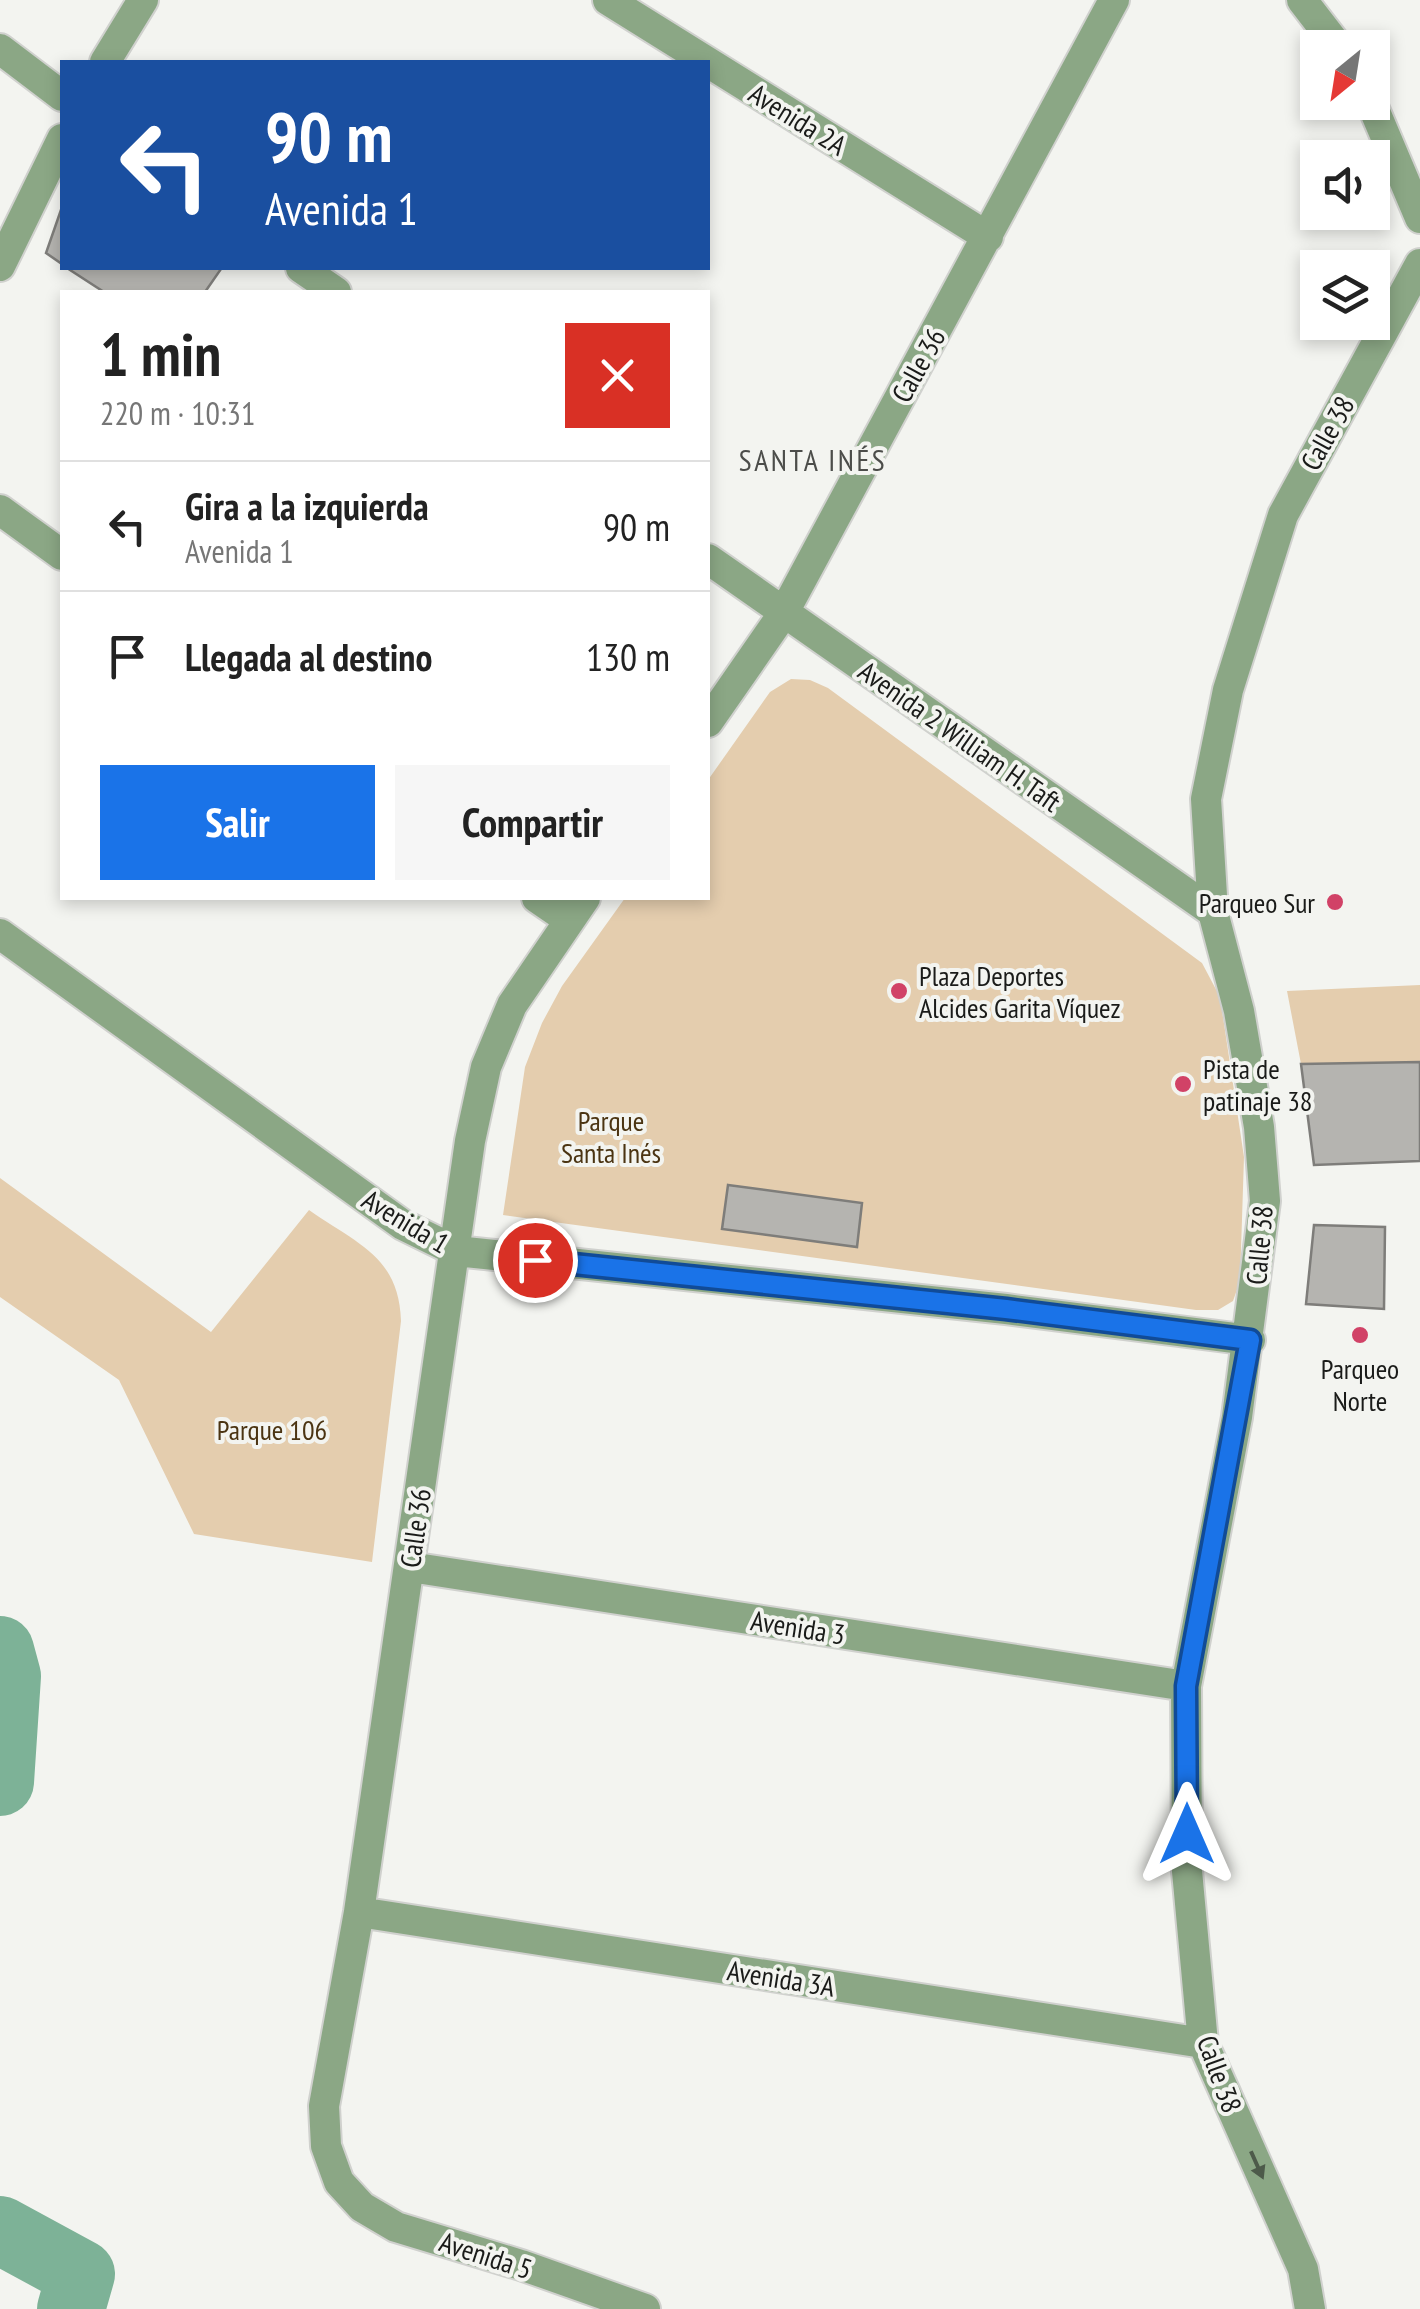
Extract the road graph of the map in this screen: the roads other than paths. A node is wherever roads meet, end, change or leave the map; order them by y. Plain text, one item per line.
1 (144, 0) edge
2 (608, 0) edge
3 (1114, 0) edge
4 (1302, 0) edge
5 (1326, 30) edge
6 (0, 50) edge
7 (106, 60) edge
8 (704, 60) edge
9 (710, 64) edge
10 (60, 95) edge
11 (1378, 120) edge
12 (60, 143) edge
13 (1420, 218) edge
14 (988, 238) junction
15 (1420, 264) edge
16 (0, 266) edge
17 (304, 270) edge
18 (333, 290) edge
19 (0, 510) edge
20 (60, 554) edge
21 (710, 561) edge
22 (783, 614) junction
23 (710, 719) edge
24 (544, 900) edge
25 (577, 909) edge
26 (1213, 912) junction
27 (0, 934) edge
28 (456, 1252) junction
29 (1250, 1340) junction
30 (410, 1567) junction
31 (1186, 1686) junction
32 (359, 1912) junction
33 (1204, 2043) junction
34 (339, 2182) joint
35 (646, 2309) edge
36 (1310, 2309) edge

1 - 7 street
2 - 8 street, Avenida 2A
3 - 14 street, Calle 36
4 - 5 street
6 - 10 street
9 - 14 street, Avenida 2A
11 - 13 street
12 - 16 street
14 - 22 street, Calle 36
15 - 26 street, Calle 38
17 - 18 street
19 - 20 street
21 - 22 street, Avenida 2 William H. Taft
22 - 23 street, Calle 36
22 - 26 street, Avenida 2 William H. Taft
24 - 25 street
25 - 28 street, Calle 36
26 - 29 street, Calle 38
27 - 28 street, Avenida 1
28 - 29 street, Avenida 1
28 - 30 street, Calle 36
29 - 31 street, Calle 38
30 - 31 street, Avenida 3
30 - 32 street, Calle 36
31 - 33 street, Calle 38
32 - 33 street, Avenida 3A
32 - 34 street, Calle 36
33 -> 36 street, Calle 38
34 - 35 street, Avenida 5

